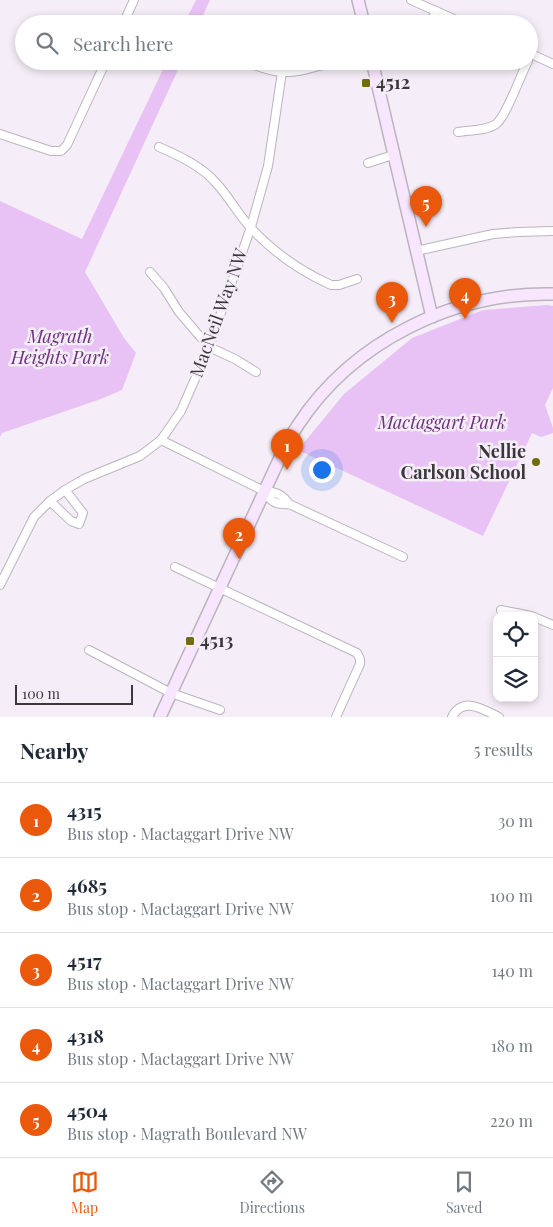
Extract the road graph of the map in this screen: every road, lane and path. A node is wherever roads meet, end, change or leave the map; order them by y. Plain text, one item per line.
1 (134, 0) edge
2 (358, 0) edge
3 (411, 0) edge
4 (436, 11) junction
5 (127, 15) edge
6 (362, 15) edge
7 (434, 15) edge
8 (445, 15) edge
9 (538, 59) edge
10 (553, 64) edge
11 (102, 70) edge
12 (272, 70) edge
13 (296, 70) edge
14 (374, 70) edge
15 (523, 70) edge
16 (282, 72) junction
17 (458, 132) dead end
18 (0, 134) edge
19 (159, 147) dead end
20 (393, 155) junction
21 (368, 163) dead end
22 (251, 227) junction
23 (553, 231) edge
24 (416, 251) junction
25 (150, 272) dead end
26 (357, 279) dead end
27 (553, 294) edge
28 (432, 317) junction
29 (209, 348) junction
30 (256, 372) dead end
31 (161, 440) junction
32 (65, 490) junction
33 (264, 491) junction
34 (50, 501) junction
35 (403, 557) dead end
36 (175, 567) dead end
37 (0, 586) edge
38 (219, 590) junction
39 (501, 610) dead end
40 (511, 612) edge
41 (538, 619) edge
42 (553, 625) edge
43 (89, 650) dead end
44 (171, 693) junction
45 (220, 710) dead end
46 (160, 717) edge
47 (336, 717) edge
48 (452, 717) edge
49 (499, 717) edge

1 - 5 street
2 - 6 street
3 - 4 street
4 - 7 street
4 - 8 street
9 - 10 street
11 - 18 street
12 - 16 street
13 - 16 street
14 - 20 street
15 - 17 street
16 - 22 street, MacNeil Way NW
19 - 22 street
20 - 21 street
20 - 24 street
22 - 26 street
22 - 29 street, MacNeil Way NW
23 - 24 street
24 - 28 street
25 - 29 street
27 - 28 street
28 - 33 street
29 - 30 street
29 - 31 street, MacNeil Way NW
31 - 32 street, MacNeil Way NW
31 - 33 street
32 - 34 street, MacNeil Way NW
32 - 34 street
33 - 35 street
33 - 38 street
34 - 37 street, MacNeil Way NW
36 - 38 street
38 - 44 street
38 - 47 street
39 - 40 street
41 - 42 street
43 - 44 street
44 - 45 street
44 - 46 street
48 - 49 street

